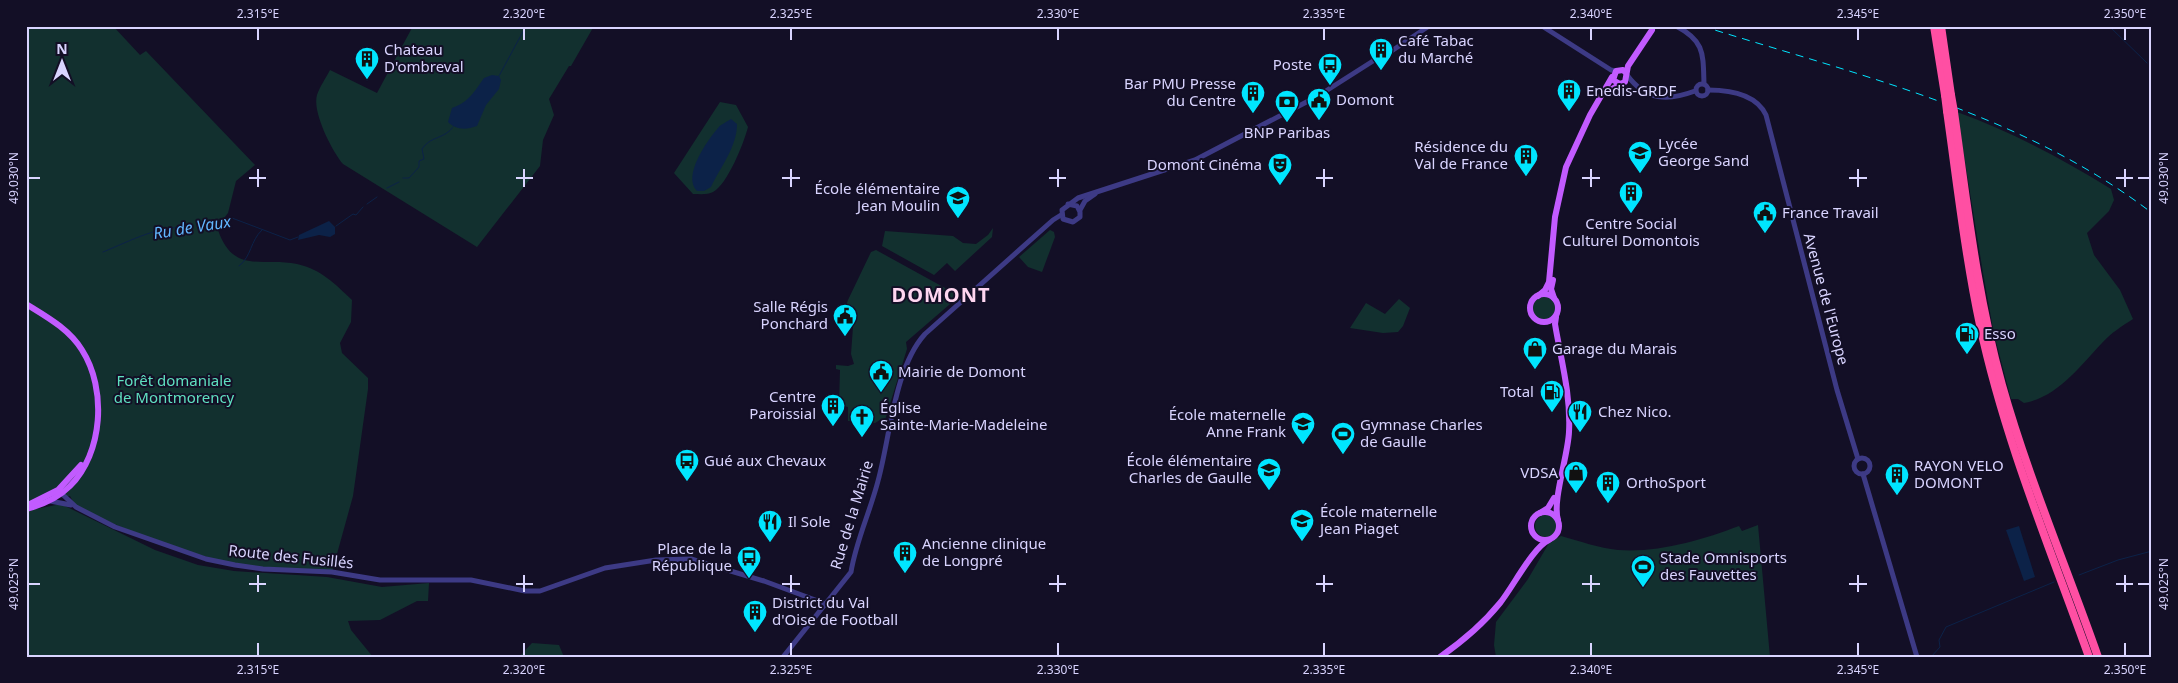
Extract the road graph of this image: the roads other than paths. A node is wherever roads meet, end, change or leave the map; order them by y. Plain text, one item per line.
1 (1429, 26) edge
2 (1542, 26) edge
3 (1676, 26) edge
4 (1934, 26) edge
5 (1941, 26) edge
6 (1653, 28) edge
7 (1617, 70) junction
8 (1627, 74) junction
9 (1612, 77) junction
10 (1621, 84) junction
11 (1634, 84) junction
12 (1704, 84) junction
13 (1708, 90) junction
14 (1696, 91) junction
15 (1948, 95) junction
16 (1950, 112) junction
17 (1099, 192) junction
18 (1068, 204) junction
19 (1080, 210) junction
20 (1062, 215) junction
21 (1538, 296) junction
22 (1554, 298) junction
23 (26, 304) edge
24 (1556, 317) junction
25 (1543, 322) junction
26 (1559, 343) junction
27 (1567, 398) junction
28 (1858, 459) junction
29 (1863, 474) junction
30 (59, 491) junction
31 (48, 501) junction
32 (65, 503) junction
33 (26, 507) edge
34 (76, 507) junction
35 (1540, 513) junction
36 (1558, 520) junction
37 (1534, 536) junction
38 (1549, 540) junction
39 (1531, 558) junction
40 (826, 604) junction
41 (784, 657) edge
42 (1440, 657) edge
43 (1917, 657) edge
44 (2089, 657) edge
45 (2098, 657) edge

1 - 17 street
2 - 7 street
3 - 12 street
4 - 15 highway
5 - 15 highway
6 - 7 main road
6 - 8 main road
7 - 8 main road
7 - 9 main road
8 - 10 main road
8 - 11 street
9 - 10 main road
9 - 21 main road
10 - 11 street
10 - 22 main road
11 - 14 street
12 - 13 street
12 - 14 street
13 - 14 street
13 - 28 street, Avenue de l'Europe
15 - 16 highway, bridge
16 - 44 highway
16 - 45 highway
17 - 18 street
17 - 19 street
18 - 19 street
18 - 20 street
19 - 20 street
20 - 40 street, Rue de la Mairie
21 - 22 main road
21 - 25 main road
22 - 24 main road
23 - 30 main road
24 - 25 main road
24 - 26 main road
25 - 26 main road
26 - 27 main road
27 - 35 main road
27 - 36 main road
28 - 29 street
28 - 29 street
29 - 43 street
30 - 31 main road
30 - 32 street
30 - 33 main road
30 - 34 street, Route des Fusillés
31 - 32 street
31 - 33 main road
32 - 34 street
34 - 40 street, Route des Fusillés
35 - 36 main road
35 - 37 main road
36 - 38 main road
37 - 38 main road
37 - 39 main road
38 - 39 main road
39 - 42 main road
40 - 41 street, Rue de la Mairie

